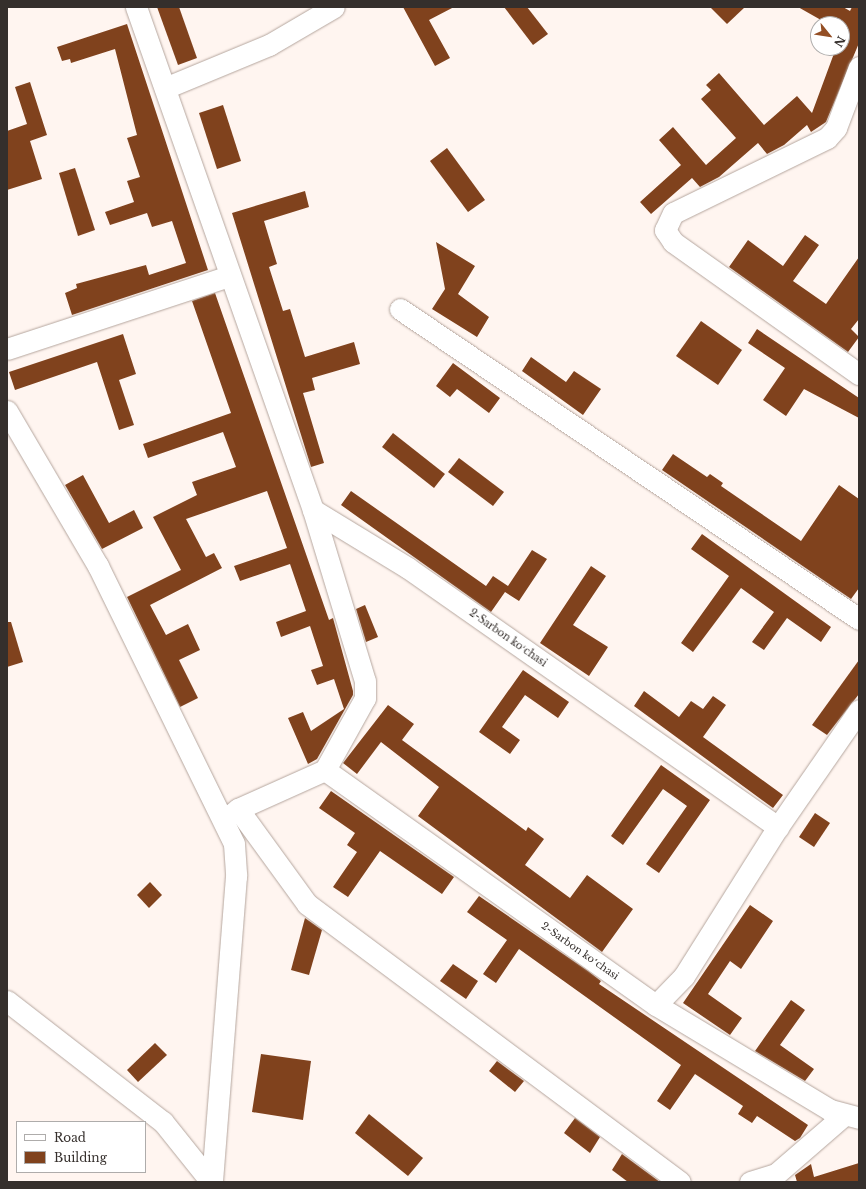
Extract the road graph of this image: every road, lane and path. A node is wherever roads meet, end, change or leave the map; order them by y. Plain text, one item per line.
1 (136, 7) edge
2 (334, 7) edge
3 (859, 67) edge
4 (165, 88) junction
5 (229, 276) junction
6 (400, 309) dead end
7 (7, 349) edge
8 (859, 374) edge
9 (7, 411) edge
10 (313, 510) junction
11 (859, 619) edge
12 (859, 710) edge
13 (325, 770) junction
14 (231, 814) junction
15 (778, 827) junction
16 (7, 1001) edge
17 (656, 1005) junction
18 (852, 1116) edge
19 (212, 1182) edge
20 (680, 1182) edge
21 (750, 1182) edge

1 - 4 street
2 - 4 street
3 - 8 street
4 - 5 street
5 - 7 street
5 - 10 street
6 - 11 street
9 - 14 street
10 - 13 street
10 - 15 street, 2-Sarbon koʻchasi
12 - 15 street
13 - 14 street
13 - 17 street, 2-Sarbon koʻchasi
14 - 19 street
14 - 20 street
15 - 17 street
16 - 19 street
17 - 18 street, 2-Sarbon koʻchasi
18 - 21 street

